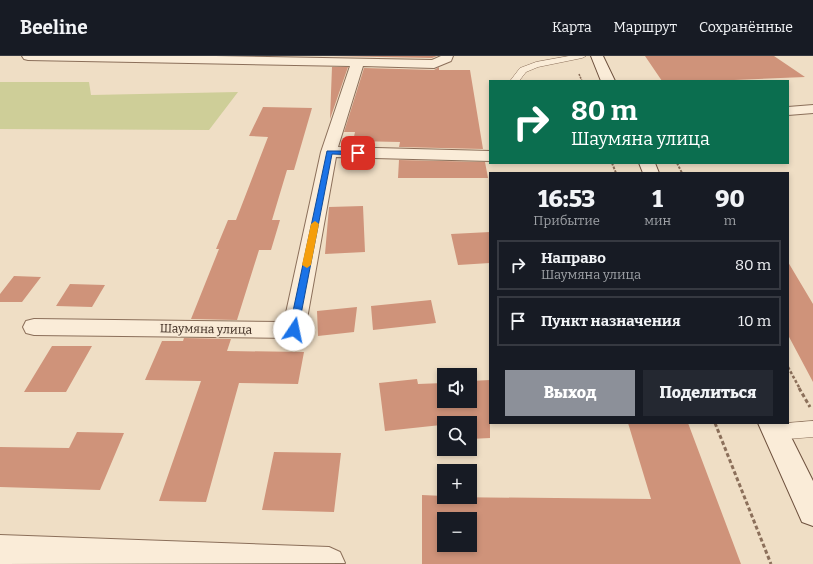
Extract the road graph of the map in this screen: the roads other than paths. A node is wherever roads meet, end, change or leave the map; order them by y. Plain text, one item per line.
1 (28, 56) edge
2 (447, 56) edge
3 (582, 56) edge
4 (597, 56) edge
5 (357, 64) junction
6 (515, 80) edge
7 (608, 80) edge
8 (813, 109) edge
9 (789, 111) edge
10 (329, 152) junction
11 (489, 156) edge
12 (34, 327) dead end
13 (773, 427) edge
14 (813, 429) edge
15 (813, 512) edge
16 (0, 551) edge
17 (329, 563) edge

1 - 5 street
2 - 5 street
3 - 6 lane
4 - 7 street
5 - 10 street, Шаумяна улица
8 - 9 street
10 - 11 street
10 - 12 street, Шаумяна улица
13 - 14 lane
13 - 15 street
16 - 17 street

